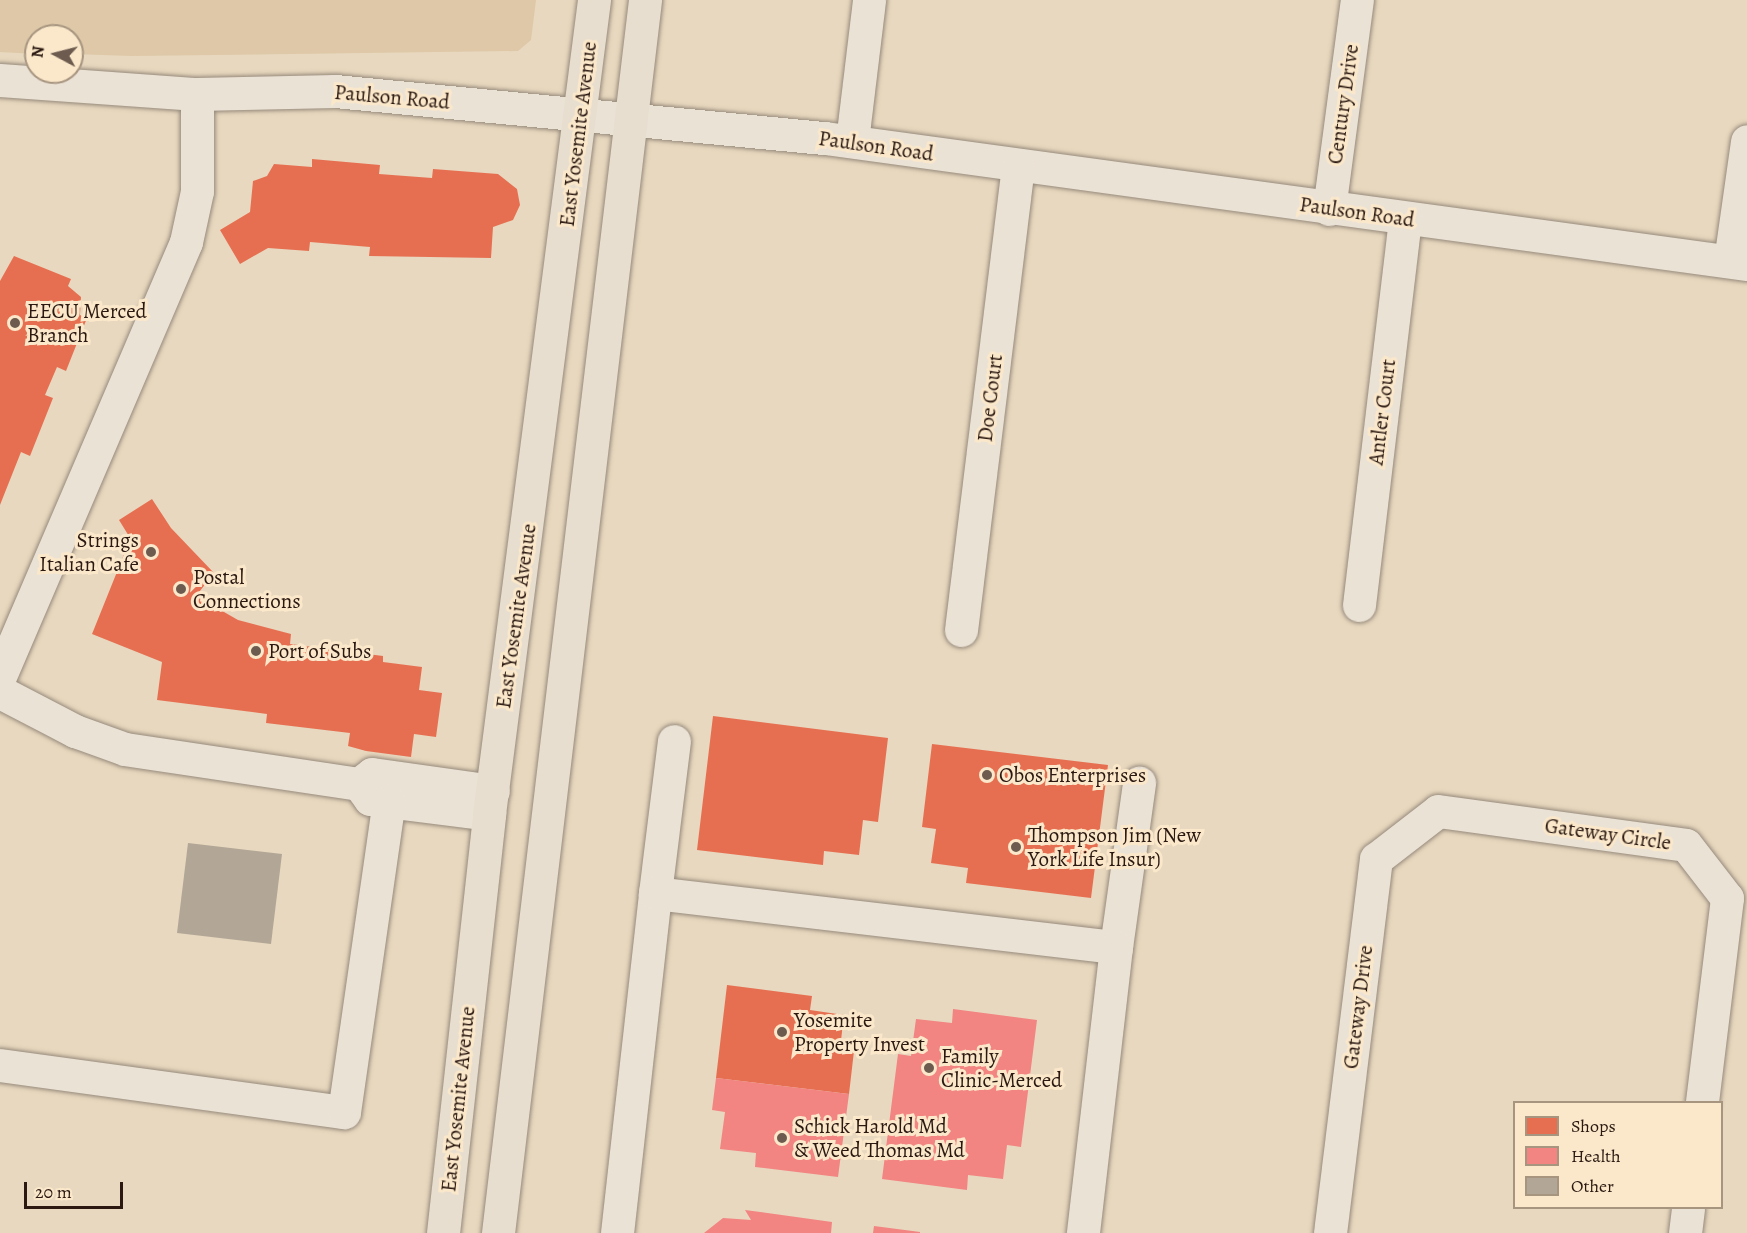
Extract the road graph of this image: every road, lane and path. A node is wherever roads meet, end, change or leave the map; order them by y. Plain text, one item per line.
1 (594, 0) edge
2 (645, 0) edge
3 (869, 0) edge
4 (1357, 0) edge
5 (0, 80) edge
6 (197, 94) junction
7 (581, 115) junction
8 (629, 120) junction
9 (852, 141) junction
10 (1747, 141) edge
11 (1018, 166) junction
12 (1329, 209) junction
13 (1405, 219) junction
14 (1739, 262) edge
15 (1359, 605) dead end
16 (961, 630) dead end
17 (0, 676) edge
18 (0, 692) edge
19 (674, 741) dead end
20 (1139, 783) dead end
21 (359, 784) junction
22 (389, 801) junction
23 (491, 802) junction
24 (1438, 811) joint
25 (655, 893) junction
26 (1116, 947) junction
27 (0, 1065) edge
28 (1702, 1101) edge
29 (1688, 1209) edge
30 (448, 1225) edge
31 (498, 1233) edge
32 (617, 1233) edge
33 (1083, 1233) edge
34 (1330, 1233) edge
35 (1685, 1233) edge

1 - 7 main road, East Yosemite Avenue
2 - 8 main road
3 - 9 street
4 - 12 street, Century Drive
5 - 6 street, Paulson Road
6 - 7 street, Paulson Road
6 - 17 street
7 - 8 street, Paulson Road
7 - 23 main road, East Yosemite Avenue
8 - 9 street, Paulson Road
8 - 31 main road
9 - 11 street, Paulson Road
10 - 14 street
11 - 12 street, Paulson Road
11 - 16 street, Doe Court
12 - 13 street, Paulson Road
13 - 14 street, Paulson Road
13 - 15 street, Antler Court
18 - 21 street
19 - 25 street
20 - 26 street
21 - 22 street
21 - 23 street
22 - 23 street
22 - 27 street
23 - 30 main road, East Yosemite Avenue
24 - 28 street, Gateway Circle
24 - 34 street, Gateway Drive
25 - 26 street
25 - 32 street
26 - 33 street
29 - 35 street

